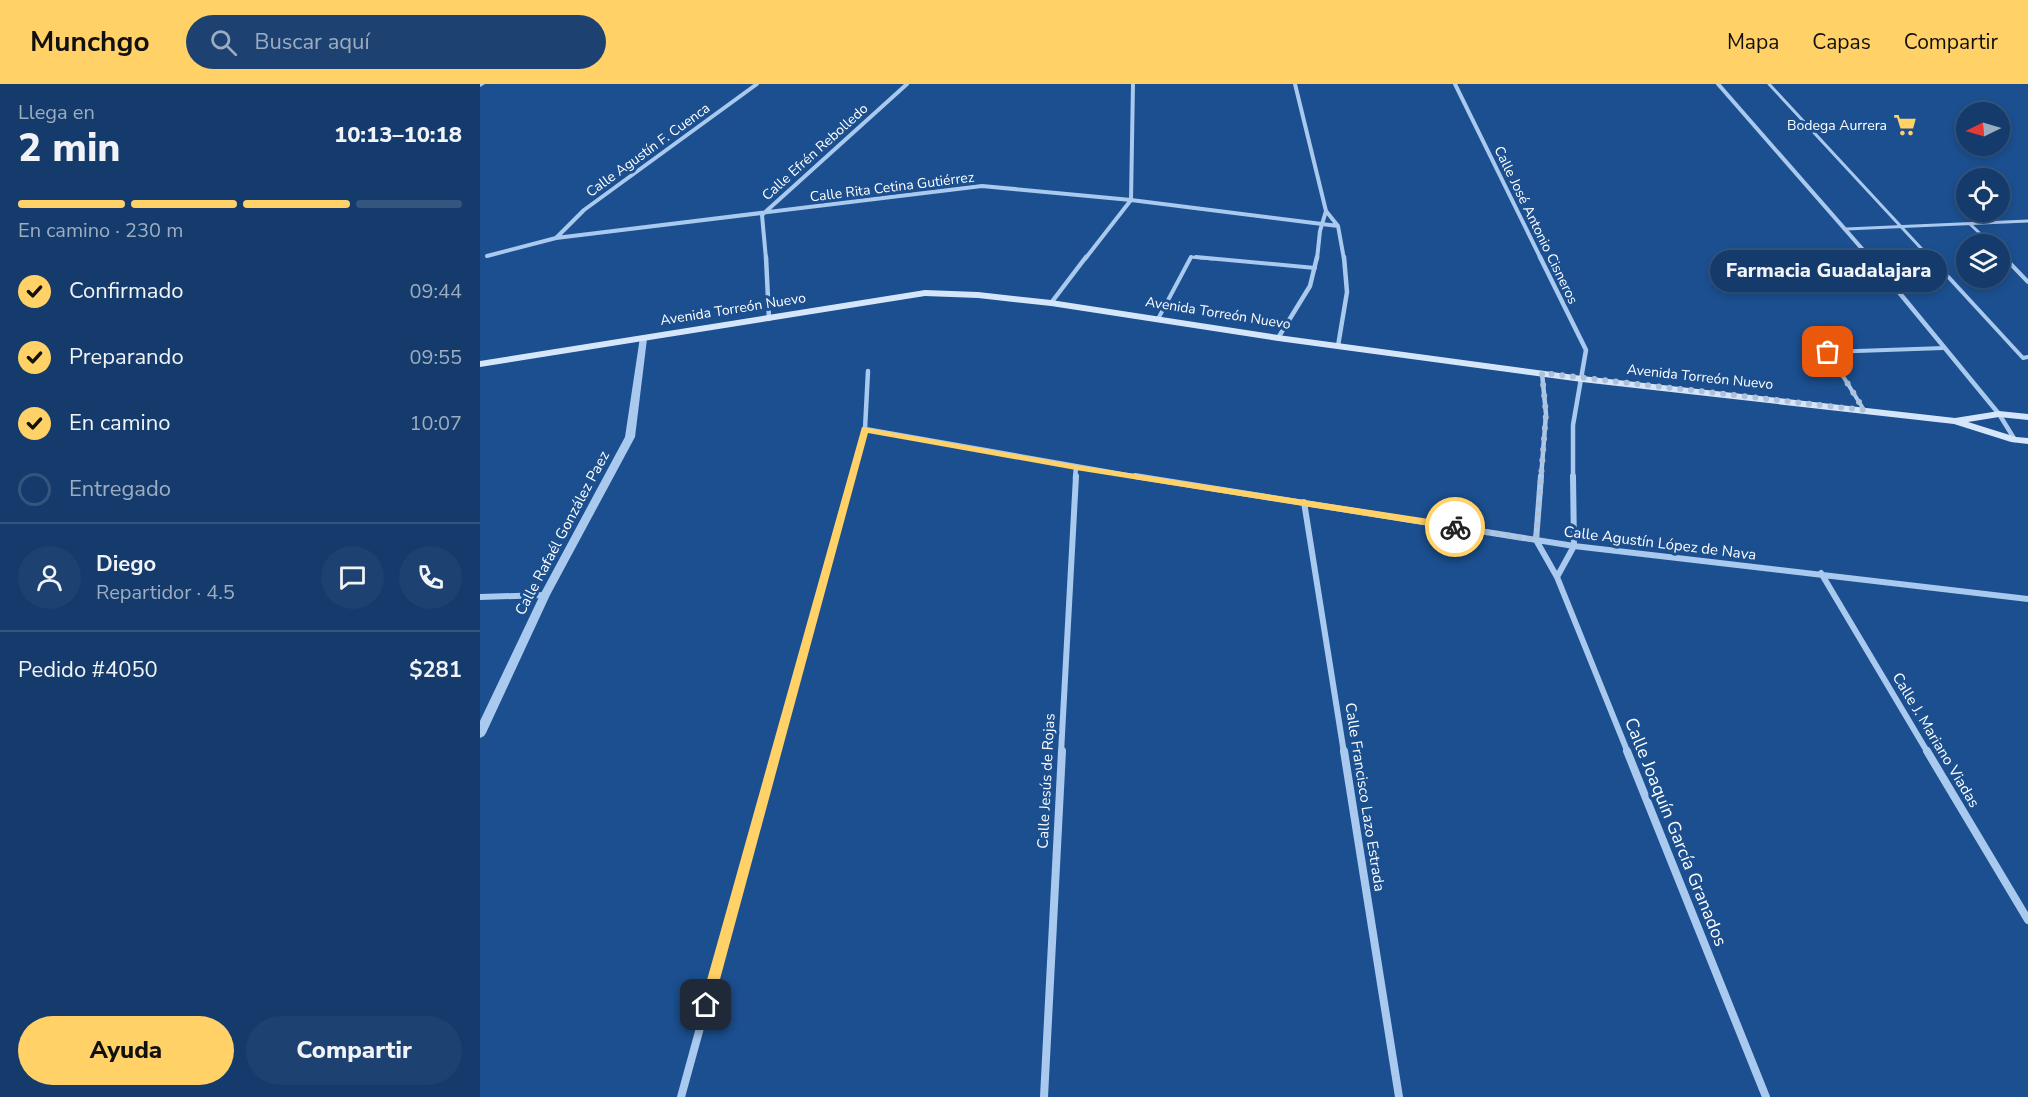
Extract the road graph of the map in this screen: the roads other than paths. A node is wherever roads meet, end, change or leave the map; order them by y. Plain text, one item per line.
1 (757, 84) edge
2 (907, 84) edge
3 (1133, 84) edge
4 (1296, 84) edge
5 (1455, 84) edge
6 (1718, 84) edge
7 (1769, 84) edge
8 (1131, 200) junction
9 (1326, 211) junction
10 (762, 215) junction
11 (2028, 221) edge
12 (1319, 224) junction
13 (1970, 224) junction
14 (1338, 226) junction
15 (1903, 226) junction
16 (1846, 229) junction
17 (1980, 234) edge
18 (556, 238) junction
19 (487, 256) dead end
20 (2010, 263) edge
21 (1316, 268) junction
22 (2028, 282) edge
23 (1051, 303) junction
24 (769, 319) junction
25 (1158, 319) junction
26 (1278, 338) junction
27 (643, 339) junction
28 (1338, 346) junction
29 (1944, 348) junction
30 (2028, 357) edge
31 (480, 364) edge
32 (868, 371) dead end
33 (1542, 373) junction
34 (1582, 379) junction
35 (1864, 410) junction
36 (1999, 414) junction
37 (2028, 417) edge
38 (1955, 421) junction
39 (865, 429) junction
40 (2015, 440) junction
41 (2028, 441) edge
42 (1076, 467) junction
43 (1304, 502) junction
44 (1536, 540) junction
45 (1574, 546) junction
46 (1821, 573) junction
47 (1557, 577) junction
48 (544, 595) junction
49 (480, 597) edge
50 (2028, 599) edge
51 (480, 733) edge
52 (2028, 920) edge
53 (681, 1097) edge
54 (1044, 1097) edge
55 (1400, 1097) edge
56 (1766, 1097) edge

1 - 18 street, Calle Agustín F. Cuenca
2 - 10 street, Calle Efrén Rebolledo
3 - 8 street
4 - 9 street
5 - 34 street, Calle José Antonio Cisneros
6 - 16 street
7 - 15 lane
8 - 10 street, Calle Rita Cetina Gutiérrez
8 - 12 street, Calle Rita Cetina Gutiérrez
8 - 23 street
9 - 12 street
9 - 14 street
10 - 18 street, Calle Rita Cetina Gutiérrez
10 - 24 street, Calle Efrén Rebolledo
11 - 13 lane
12 - 14 street, Calle Rita Cetina Gutiérrez
12 - 21 street
13 - 15 lane
13 - 17 lane
14 - 28 street
15 - 16 lane
15 - 30 lane
16 - 29 street
18 - 19 street, Calle Rita Cetina Gutiérrez
20 - 22 lane
21 - 25 lane
21 - 26 street
23 - 24 main road, Avenida Torreón Nuevo
23 - 25 main road, Avenida Torreón Nuevo
24 - 27 main road, Avenida Torreón Nuevo
25 - 26 main road, Avenida Torreón Nuevo
26 - 28 main road, Avenida Torreón Nuevo
27 - 31 main road, Avenida Torreón Nuevo
27 - 48 street, Calle Rafaél González Paez
28 - 33 main road, Avenida Torreón Nuevo
29 - 35 lane
29 - 36 street
32 - 39 street
33 - 34 main road, Avenida Torreón Nuevo
33 - 44 street
34 - 35 main road, Avenida Torreón Nuevo
34 - 45 street
35 - 38 main road, Avenida Torreón Nuevo
36 - 37 main road, Avenida Torreón Nuevo
36 - 38 main road, Avenida Torreón Nuevo
36 - 40 street
38 - 40 main road, Avenida Torreón Nuevo
39 - 42 street, Calle Agustín López de Nava
39 - 53 street
40 - 41 main road, Avenida Torreón Nuevo
42 - 43 street, Calle Agustín López de Nava
42 - 54 street, Calle Jesús de Rojas
43 - 44 street, Calle Agustín López de Nava
43 - 55 street, Calle Francisco Lazo Estrada
44 - 45 street, Calle Agustín López de Nava
44 - 47 street, Calle Joaquín García Granados
45 - 46 street, Calle Agustín López de Nava
45 - 47 street
46 - 50 street, Calle Agustín López de Nava
46 - 52 street, Calle J. Mariano Viadas
47 - 56 street, Calle Joaquín García Granados
48 - 49 street
48 - 51 street, Calle Rafaél González Paez

